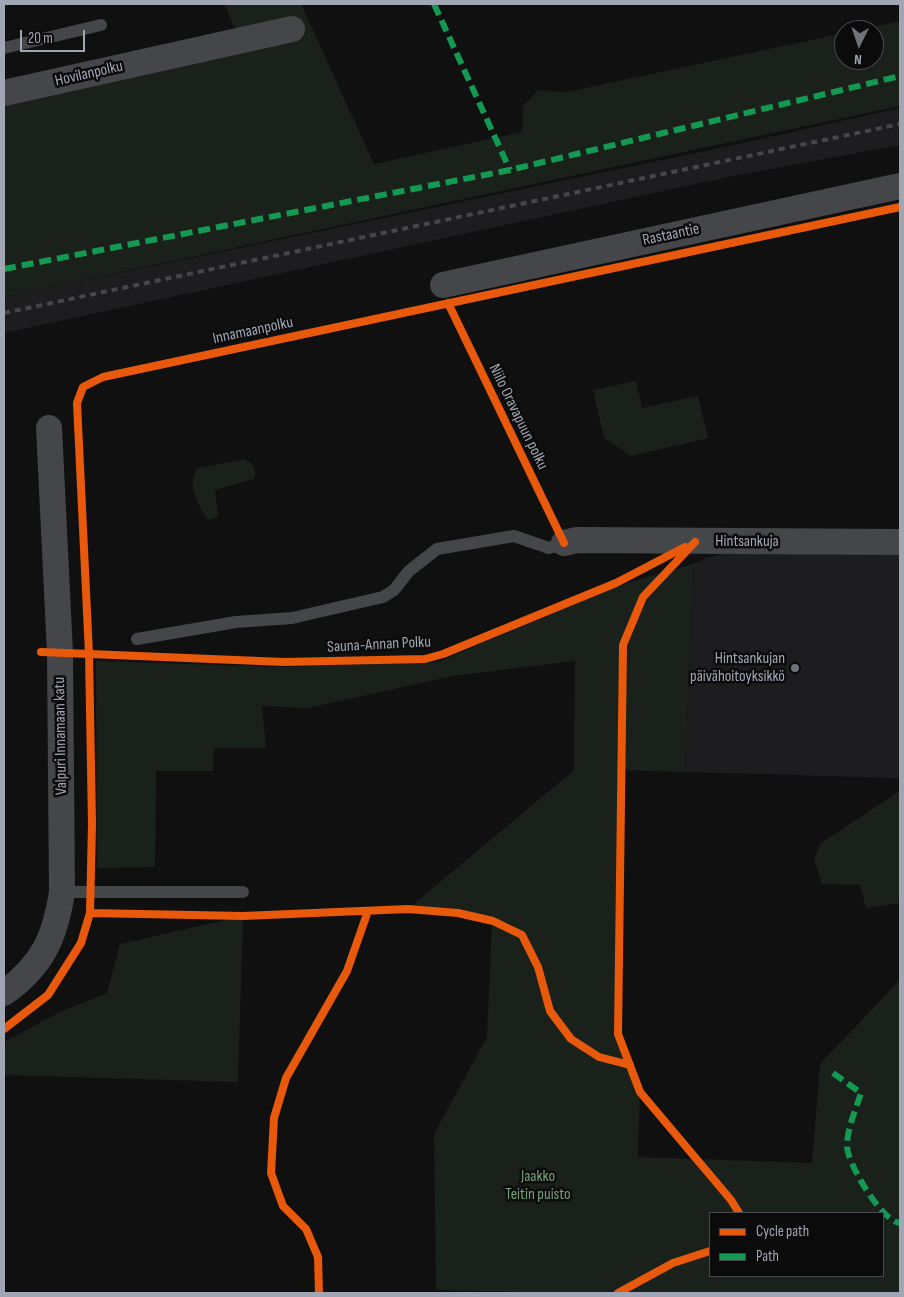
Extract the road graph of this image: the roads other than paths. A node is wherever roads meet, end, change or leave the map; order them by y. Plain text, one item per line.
1 (101, 25) dead end
2 (292, 29) dead end
3 (4, 48) edge
4 (4, 93) edge
5 (900, 186) edge
6 (443, 285) dead end
7 (49, 428) dead end
8 (900, 542) edge
9 (564, 543) joint
10 (137, 639) dead end
11 (62, 892) junction
12 (243, 892) dead end
13 (4, 994) edge

1 - 3 lane
2 - 4 street, Hovilanpolku
5 - 6 street, Rastaantie
7 - 11 street, Valpuri Innamaan katu
8 - 9 street, Hintsankuja
9 - 10 lane
11 - 12 lane
11 - 13 street, Valpuri Innamaan katu

